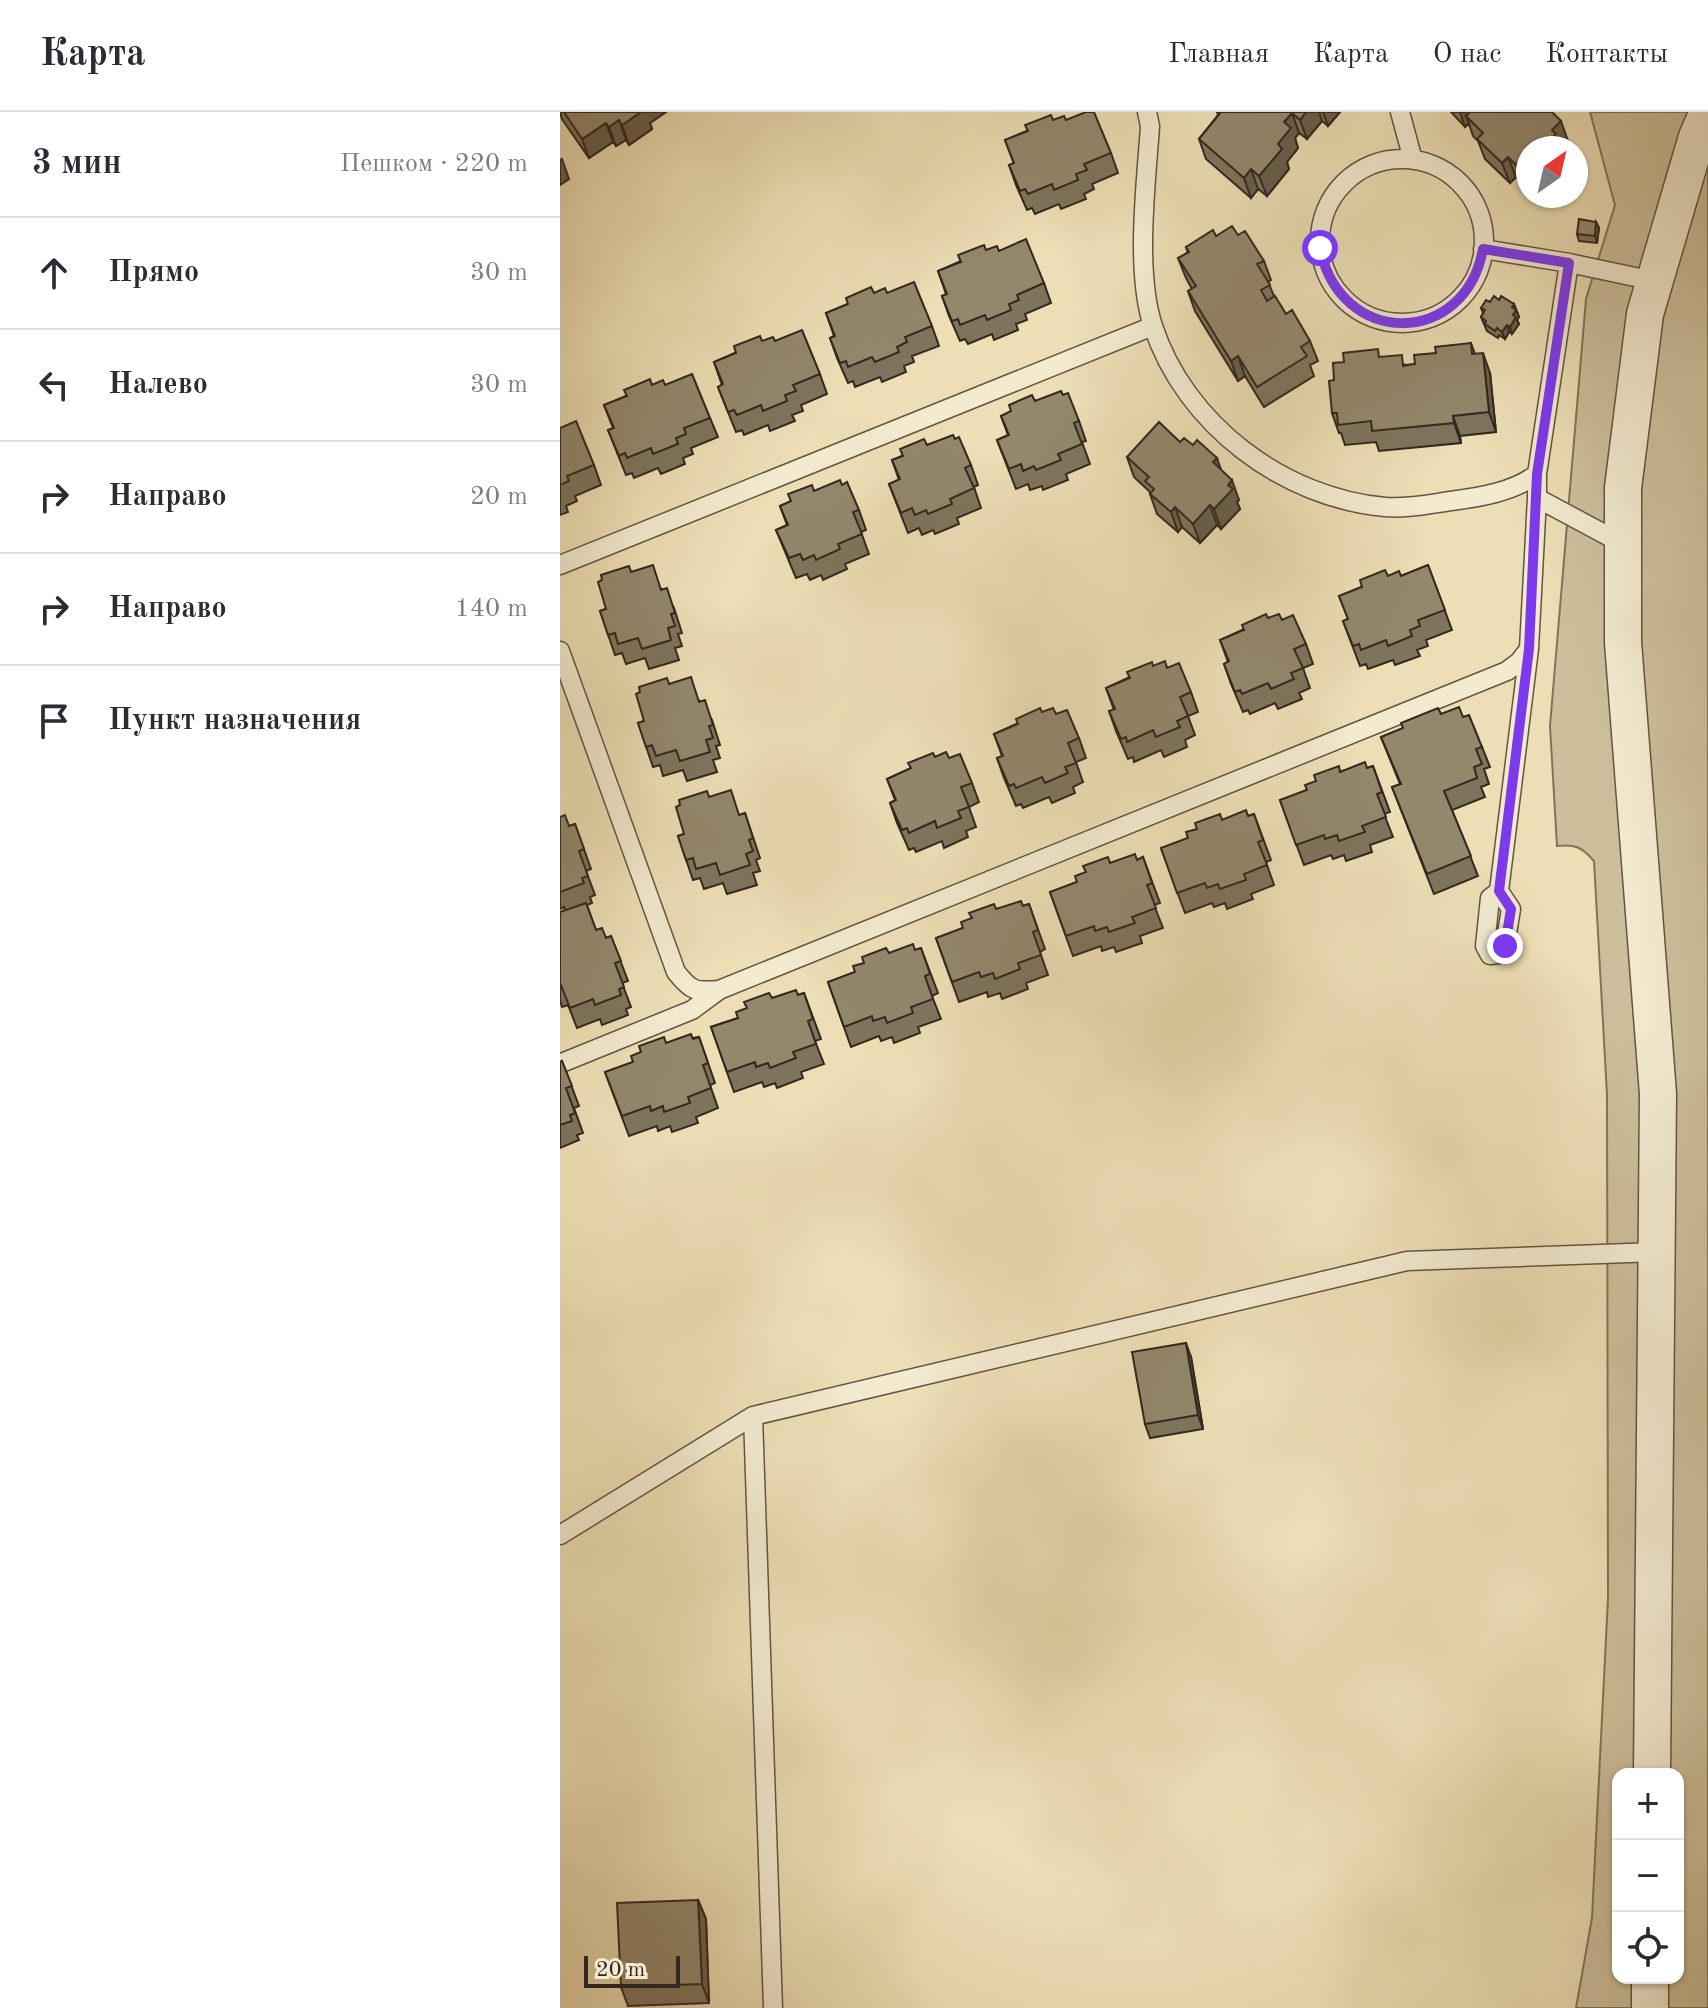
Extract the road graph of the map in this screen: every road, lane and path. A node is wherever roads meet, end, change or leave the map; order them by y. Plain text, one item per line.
1 (1147, 112) edge
2 (1400, 112) edge
3 (1708, 112) edge
4 (1413, 160) junction
5 (1483, 249) junction
6 (1569, 263) junction
7 (1654, 281) junction
8 (1153, 326) junction
9 (1537, 474) junction
10 (1537, 498) junction
11 (1623, 544) junction
12 (560, 565) edge
13 (1529, 649) junction
14 (560, 651) edge
15 (1499, 891) dead end
16 (719, 990) junction
17 (564, 1062) edge
18 (1657, 1252) junction
19 (753, 1416) junction
20 (560, 1535) edge
21 (1652, 1768) edge
22 (1650, 1984) edge
23 (773, 2008) edge
24 (1650, 2008) edge

1 - 8 lane
2 - 4 lane
3 - 7 street
4 - 5 lane
4 - 5 lane
5 - 6 lane
6 - 7 lane
6 - 9 lane
7 - 11 street
8 - 9 lane
8 - 12 lane
9 - 10 lane
10 - 11 lane
10 - 13 lane
11 - 18 street
13 - 15 lane
13 - 16 lane
14 - 16 lane
16 - 17 lane
18 - 19 lane
18 - 21 street
19 - 20 lane
19 - 23 lane
22 - 24 street

